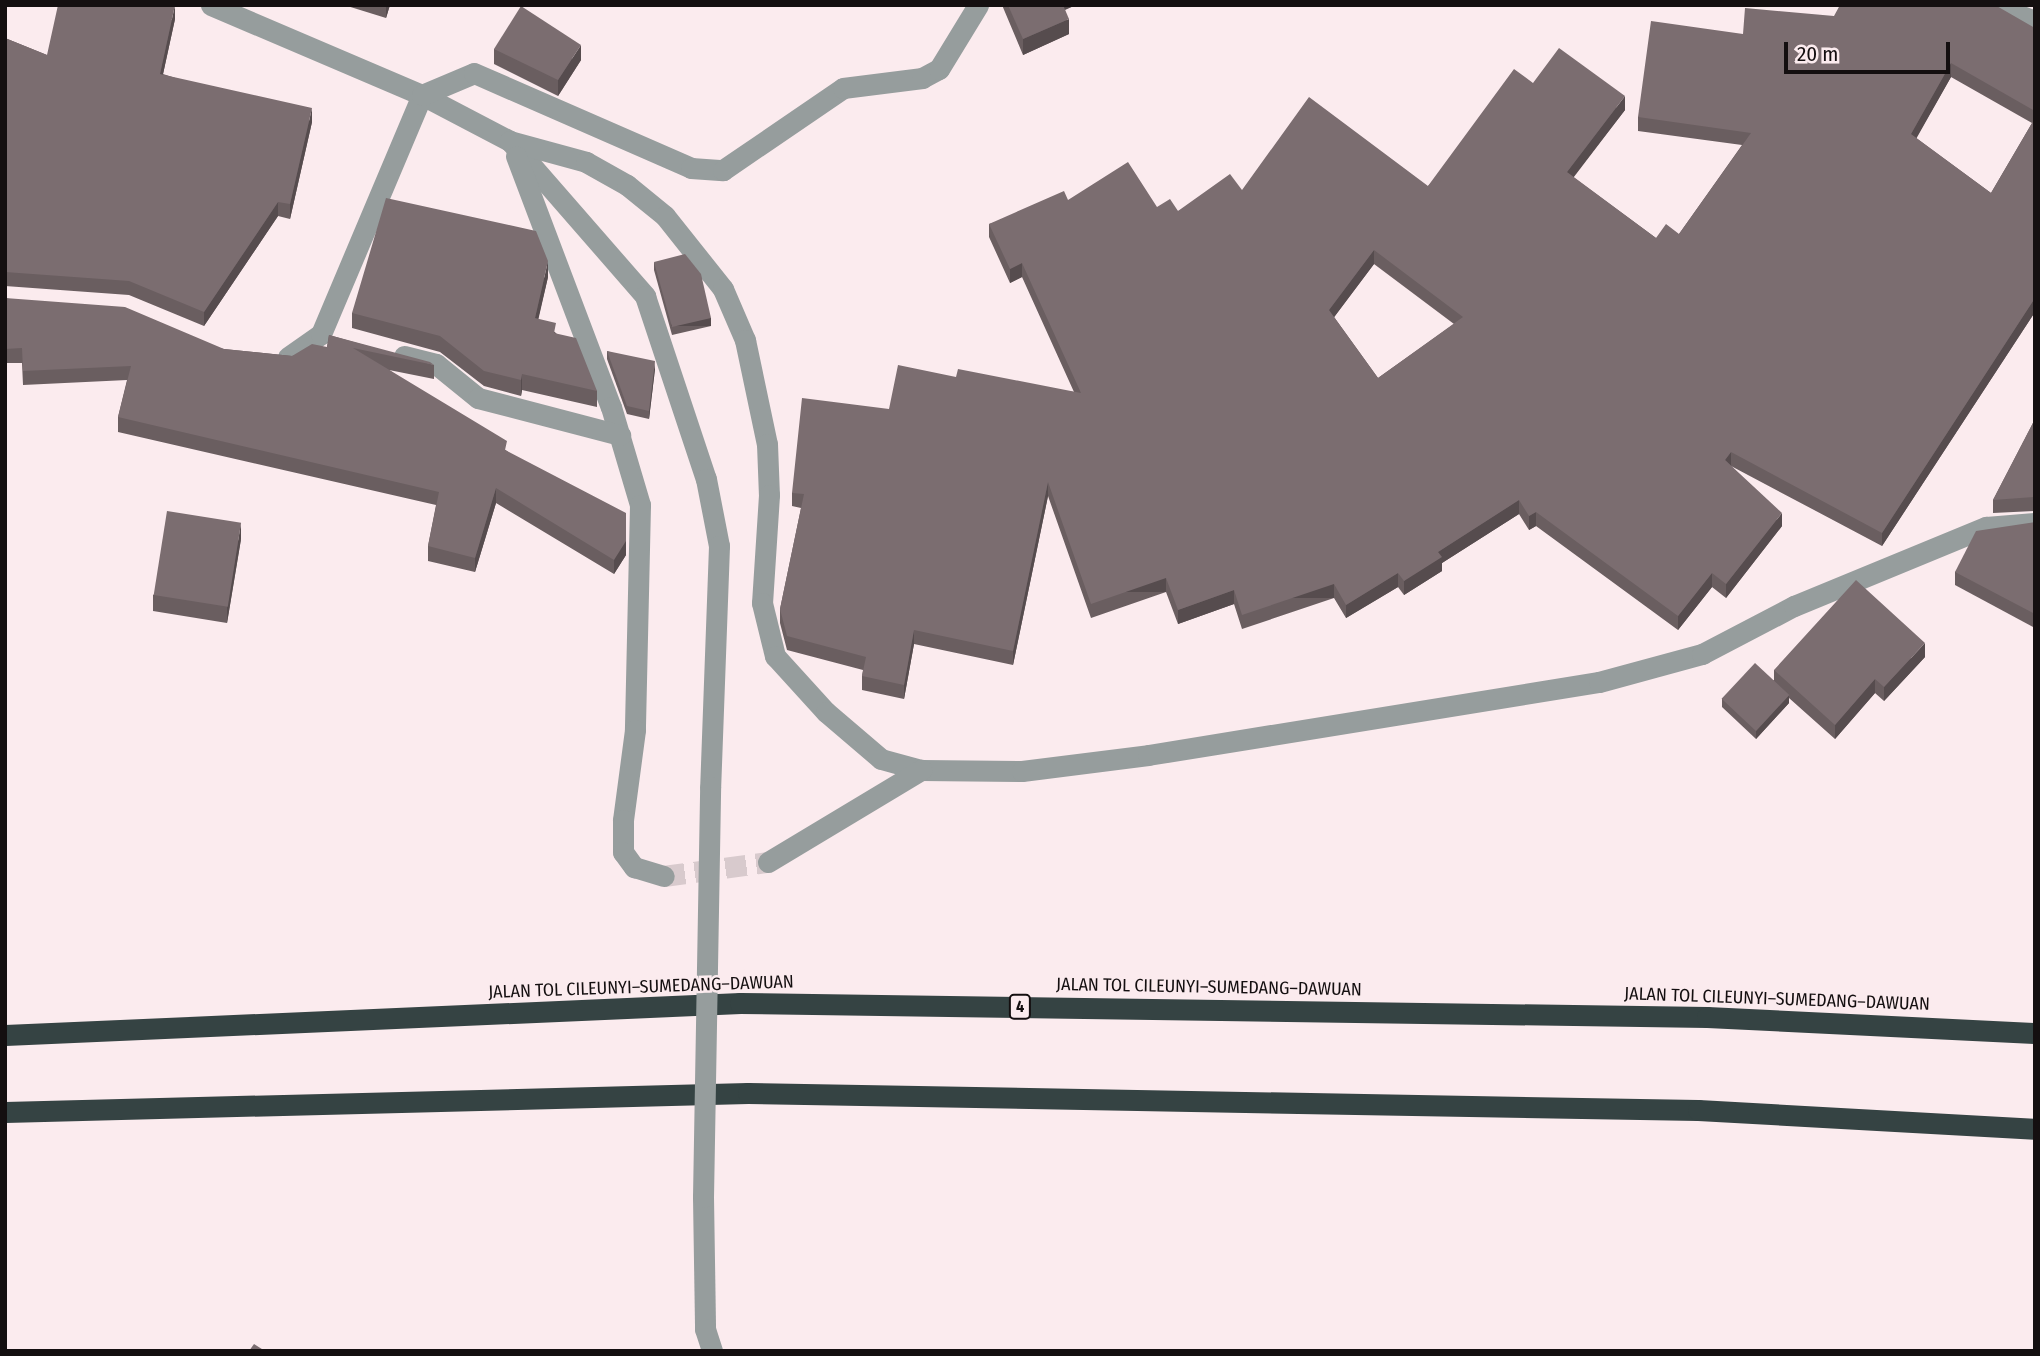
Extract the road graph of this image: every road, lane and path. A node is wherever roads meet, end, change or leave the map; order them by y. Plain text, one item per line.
1 (211, 5) edge
2 (978, 5) edge
3 (1993, 5) edge
4 (2035, 22) edge
5 (422, 95) junction
6 (510, 141) junction
7 (321, 334) junction
8 (346, 341) edge
9 (385, 351) edge
10 (265, 354) edge
11 (620, 435) junction
12 (2035, 523) edge
13 (921, 770) junction
14 (768, 862) tunnel mouth
15 (664, 876) tunnel mouth
16 (2035, 1033) edge
17 (5, 1035) edge
18 (5, 1112) edge
19 (2035, 1129) edge
20 (712, 1351) edge

1 - 5 street
2 - 5 street
3 - 4 street
5 - 6 street
5 - 7 street
6 - 11 street
6 - 13 street
6 - 20 street, bridge
7 - 8 street
7 - 10 street
9 - 11 street
11 - 15 street
12 - 13 street
13 - 14 street
16 - 17 highway, JALAN TOL CILEUNYI–SUMEDANG–DAWUAN / 4
18 - 19 highway

